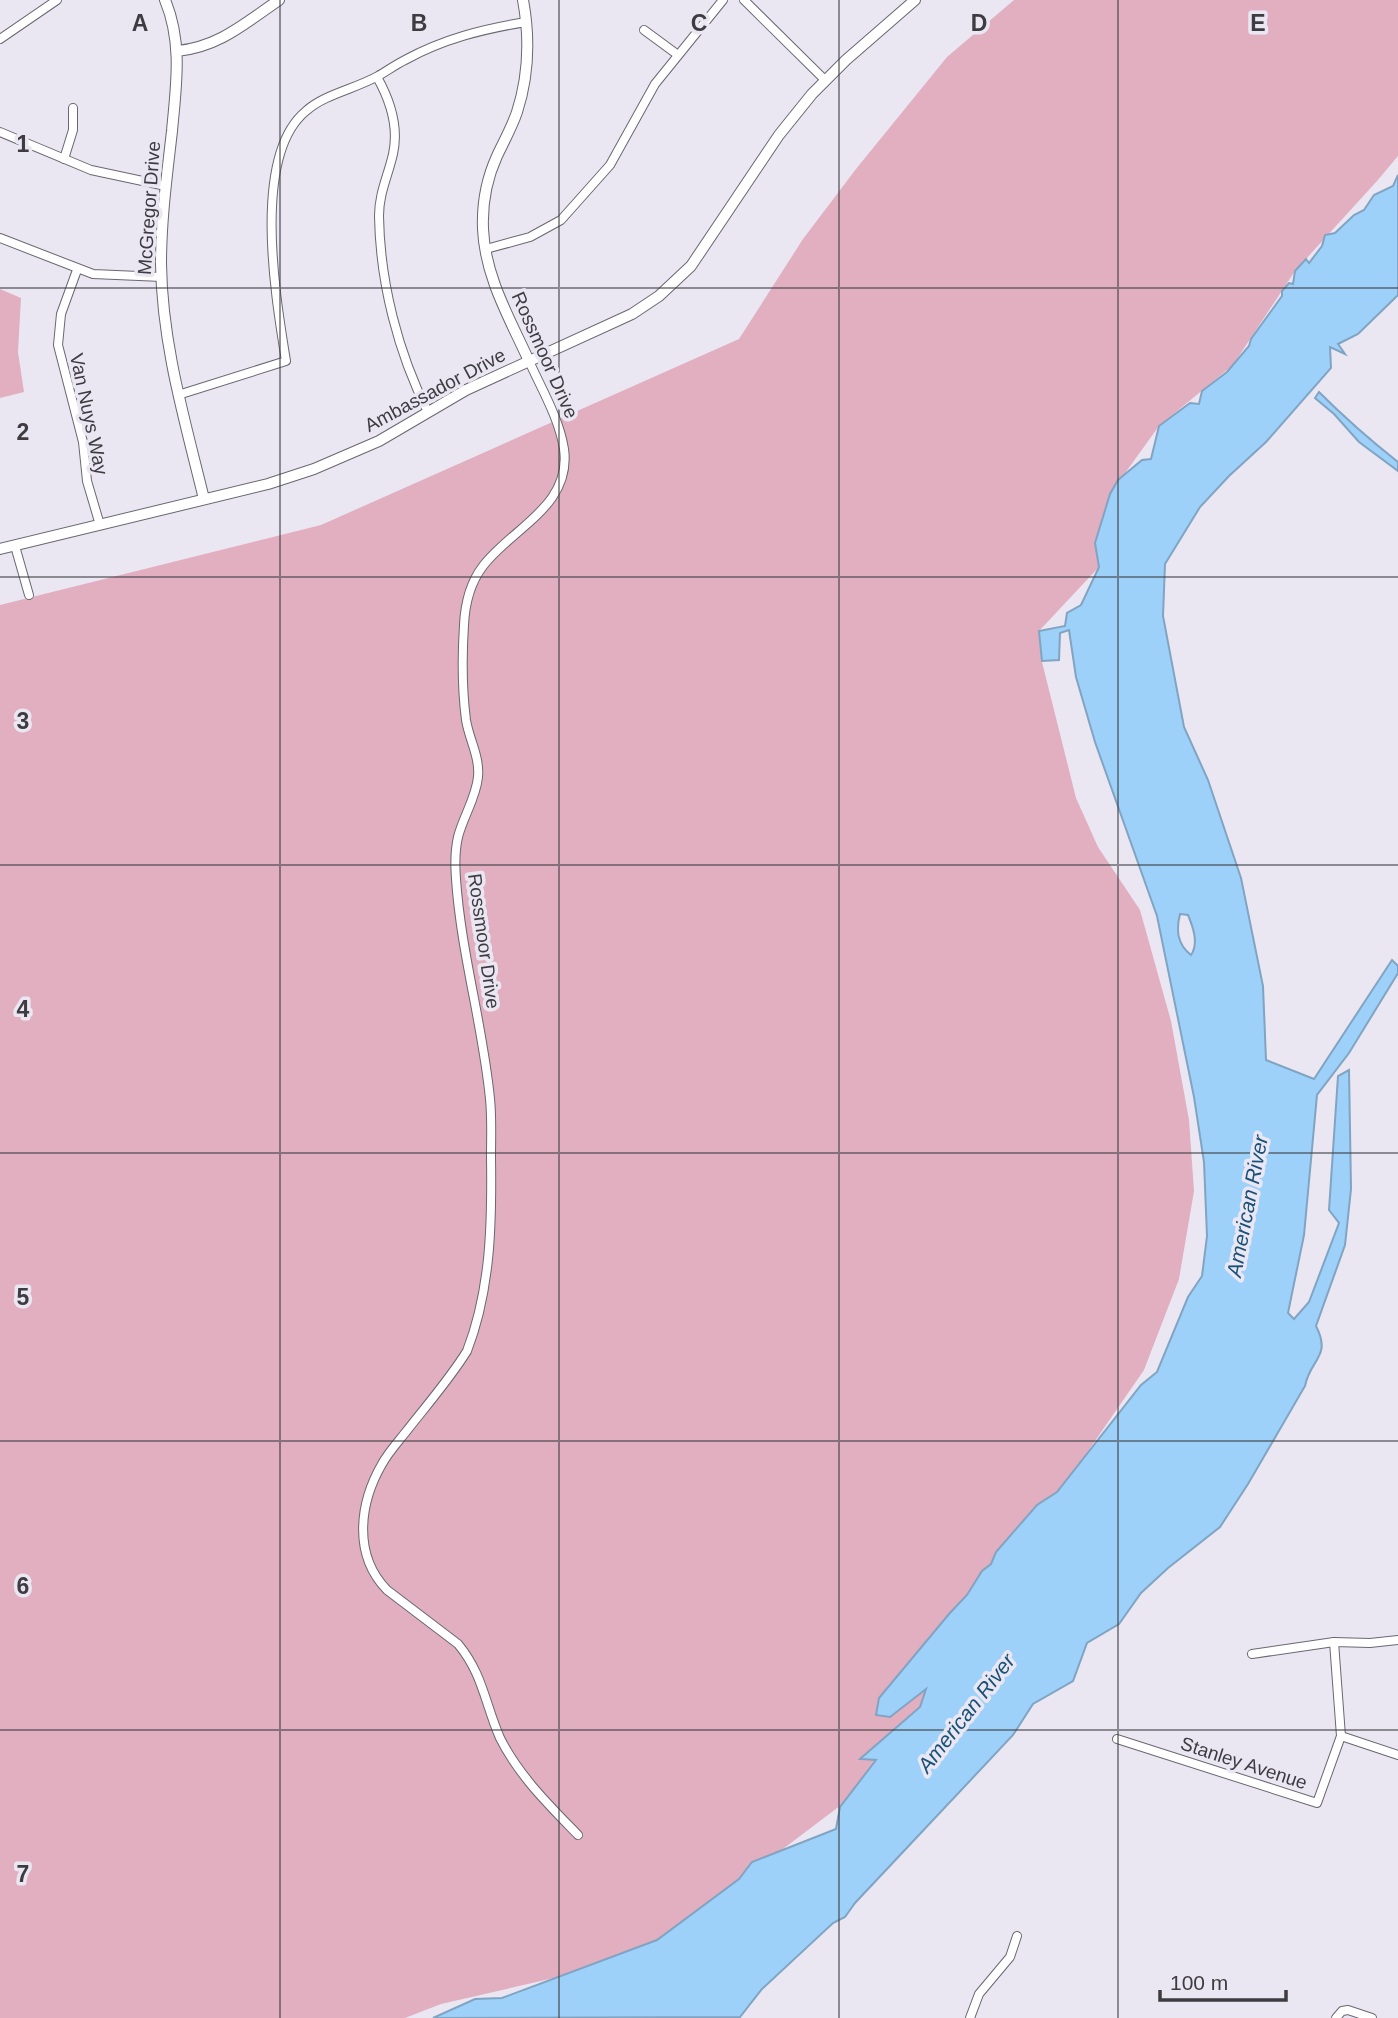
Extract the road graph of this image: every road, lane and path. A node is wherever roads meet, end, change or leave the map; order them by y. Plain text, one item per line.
1 (57, 0) edge
2 (165, 0) edge
3 (279, 0) edge
4 (523, 0) edge
5 (723, 0) edge
6 (744, 0) edge
7 (915, 0) edge
8 (526, 22) junction
9 (644, 30) dead end
10 (0, 39) edge
11 (177, 51) junction
12 (678, 55) junction
13 (377, 77) junction
14 (825, 80) junction
15 (72, 108) dead end
16 (0, 132) edge
17 (64, 159) junction
18 (166, 186) junction
19 (0, 238) edge
20 (486, 249) junction
21 (77, 270) junction
22 (162, 277) junction
23 (529, 361) junction
24 (178, 395) junction
25 (428, 412) junction
26 (204, 499) junction
27 (100, 525) junction
28 (15, 546) junction
29 (0, 549) edge
30 (29, 595) dead end
31 (1398, 1640) edge
32 (1334, 1642) junction
33 (1252, 1654) dead end
34 (1340, 1736) junction
35 (1117, 1739) dead end
36 (1398, 1755) edge
37 (578, 1835) dead end
38 (1017, 1936) dead end
39 (970, 2018) edge
40 (1336, 2018) edge
41 (1372, 2018) edge

1 - 10 street
2 - 11 street, McGregor Drive
3 - 11 street
4 - 8 street, Rossmoor Drive
5 - 12 street
6 - 14 street
7 - 14 street, Ambassador Drive
8 - 13 street
8 - 20 street, Rossmoor Drive
9 - 12 street
11 - 18 street, McGregor Drive
12 - 20 street
13 - 24 street
13 - 25 street
14 - 23 street, Ambassador Drive
15 - 17 street
16 - 17 street
17 - 18 street
18 - 22 street, McGregor Drive
19 - 21 street
20 - 23 street, Rossmoor Drive
21 - 22 street
21 - 27 street, Van Nuys Way
22 - 24 street, McGregor Drive
23 - 25 street, Ambassador Drive
23 - 37 street, Rossmoor Drive
24 - 26 street, McGregor Drive
25 - 26 street, Ambassador Drive
26 - 27 street, Ambassador Drive
27 - 28 street, Ambassador Drive
28 - 29 street, Ambassador Drive
28 - 30 street
31 - 32 street
32 - 33 street
32 - 34 street
34 - 35 street, Stanley Avenue
34 - 36 street
38 - 39 street
40 - 41 street

